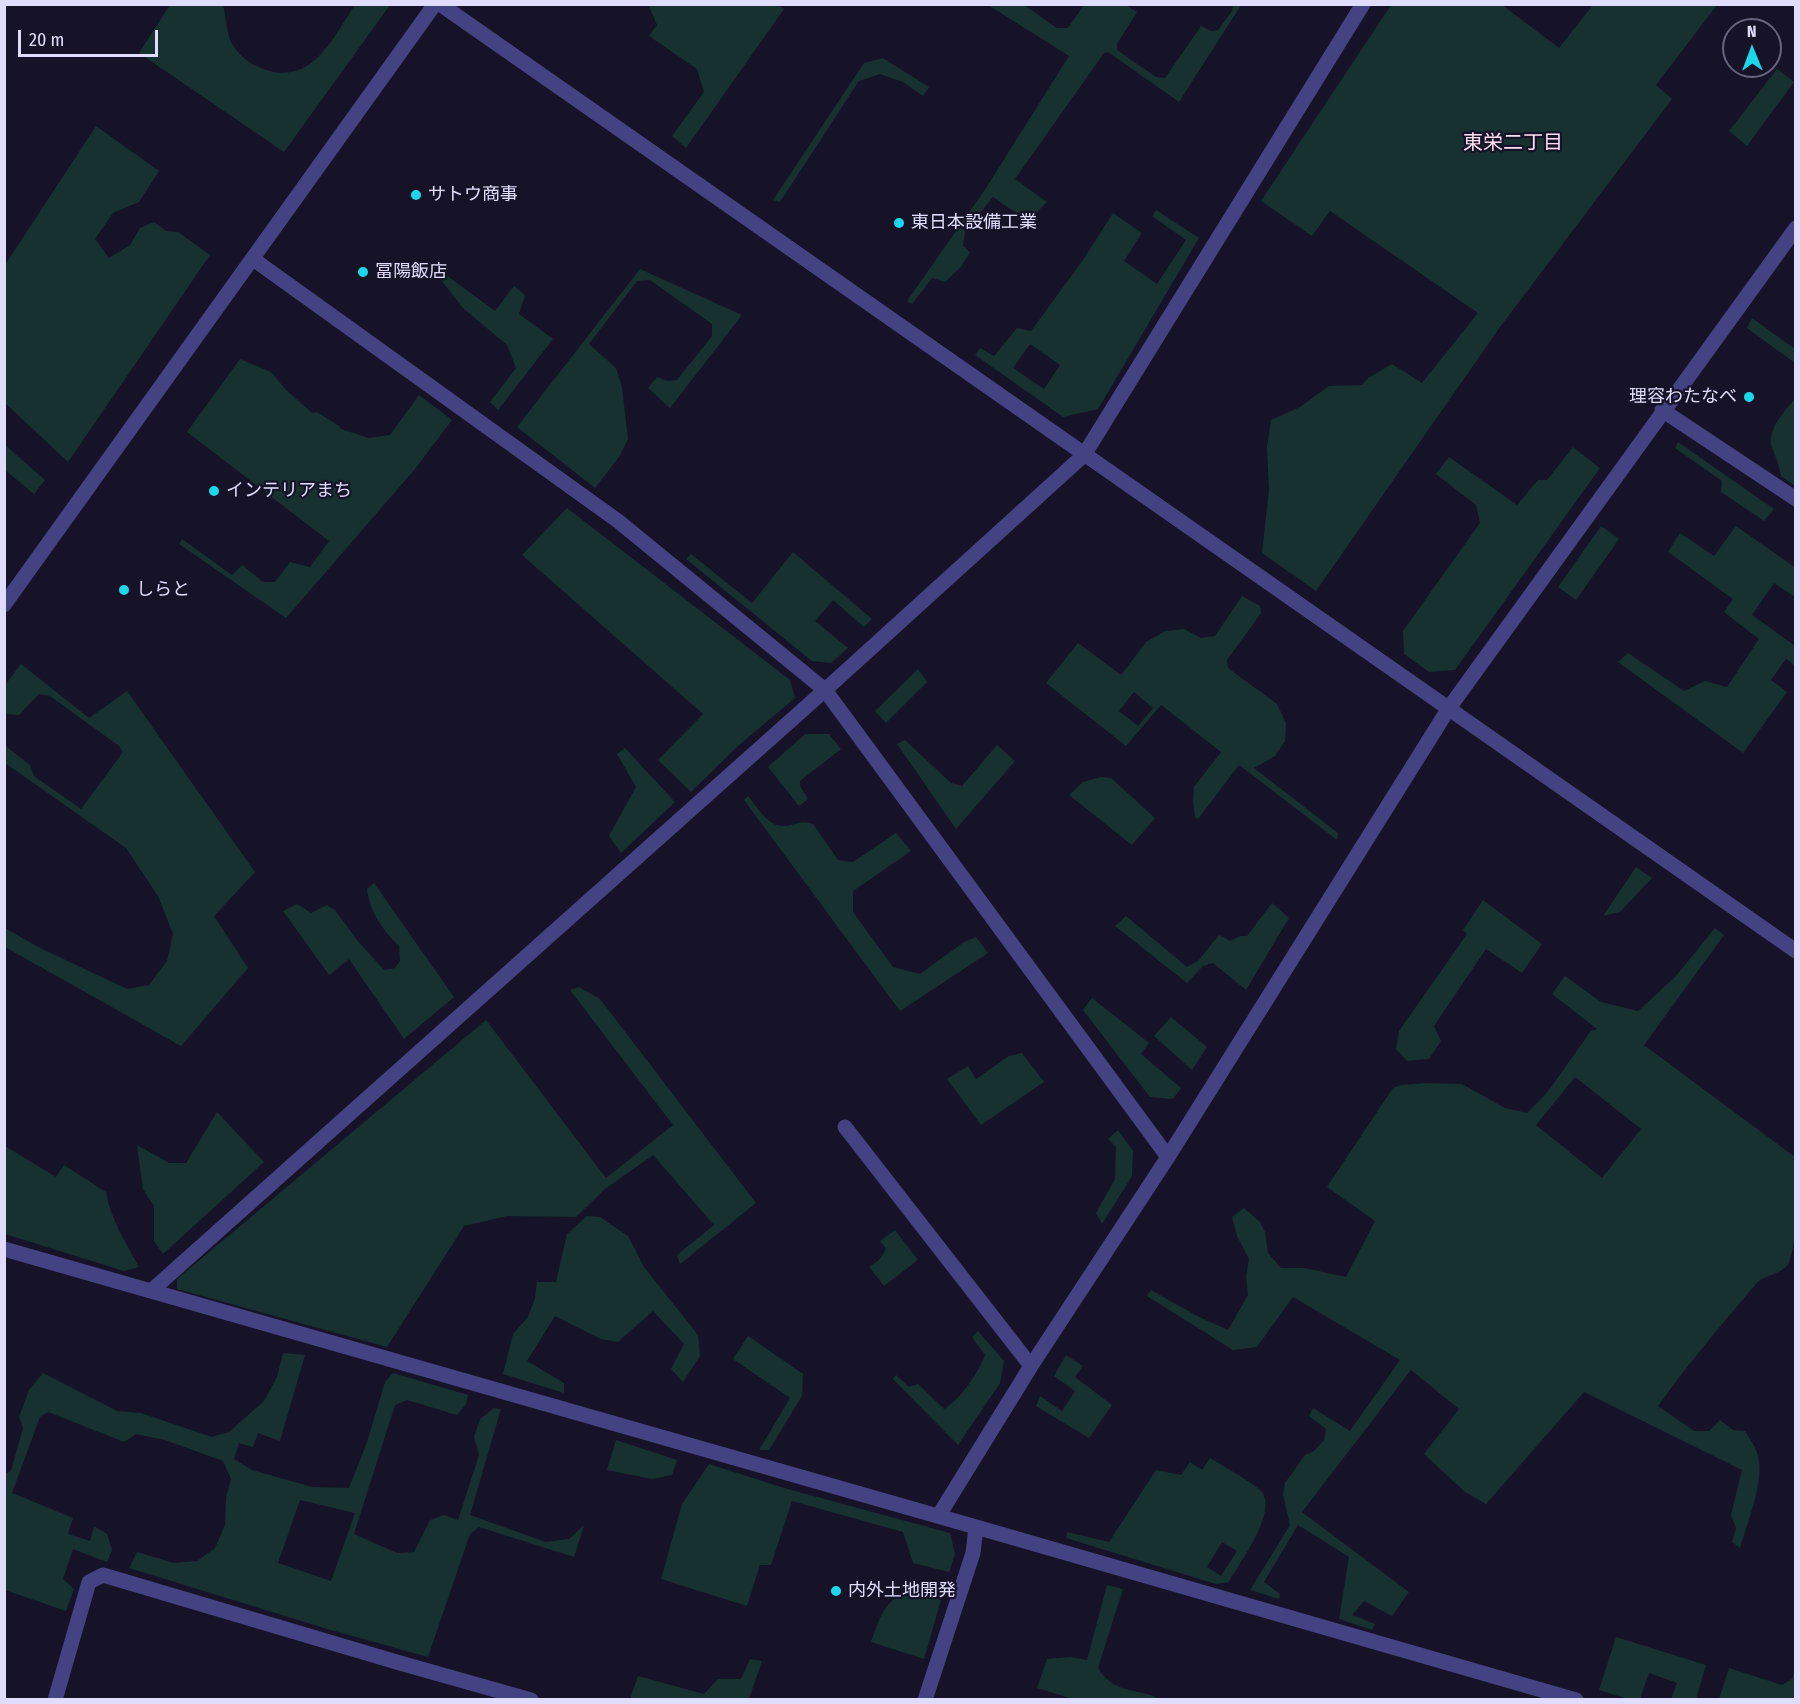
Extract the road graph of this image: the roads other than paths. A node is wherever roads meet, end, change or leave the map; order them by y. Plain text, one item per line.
1 (435, 4) edge
2 (440, 4) edge
3 (1363, 4) edge
4 (1796, 228) edge
5 (253, 259) junction
6 (1662, 411) junction
7 (1084, 455) junction
8 (1796, 499) edge
9 (4, 604) edge
10 (825, 690) junction
11 (1449, 708) junction
12 (1796, 951) edge
13 (845, 1127) dead end
14 (1168, 1157) junction
15 (4, 1248) edge
16 (151, 1291) junction
17 (1031, 1366) junction
18 (939, 1515) junction
19 (976, 1527) junction
20 (55, 1700) edge
21 (531, 1700) edge
22 (925, 1700) edge
23 (1576, 1700) edge

1 - 5 street
2 - 7 street
3 - 7 street
4 - 6 street
5 - 9 street
5 - 10 street
6 - 8 street
6 - 11 street
7 - 10 street
7 - 11 street
10 - 14 street
10 - 16 street
11 - 12 street
11 - 14 street
13 - 17 street
14 - 17 street
15 - 16 street
16 - 18 street
17 - 18 street
18 - 19 street
19 - 22 street
19 - 23 street
20 - 21 street

